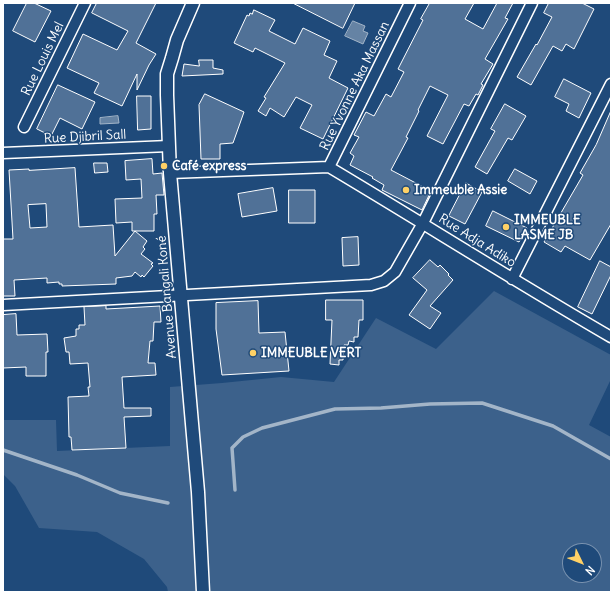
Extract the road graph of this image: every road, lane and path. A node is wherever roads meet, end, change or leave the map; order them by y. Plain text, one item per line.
1 (85, 3) edge
2 (193, 3) edge
3 (410, 3) edge
4 (532, 3) edge
5 (611, 84) edge
6 (24, 127) dead end
7 (169, 146) junction
8 (3, 154) edge
9 (329, 167) junction
10 (170, 172) junction
11 (423, 223) junction
12 (512, 279) junction
13 (182, 294) junction
14 (3, 306) edge
15 (611, 337) edge
16 (204, 592) edge

1 - 6 street, Rue Louis Mel
2 - 7 street, Avenue Bangali Koné
3 - 9 street, Rue Yvonne Aka Massan
4 - 11 street
5 - 12 street
7 - 8 street, Rue Djibril Sall
7 - 10 street, Avenue Bangali Koné
9 - 10 street, Rue Yvonne Aka Massan
9 - 11 street, Rue Adja Adiko
10 - 13 street, Avenue Bangali Koné
11 - 12 street, Rue Adja Adiko
11 - 13 street
12 - 15 street, Rue Adja Adiko
13 - 14 street
13 - 16 street, Avenue Bangali Koné

